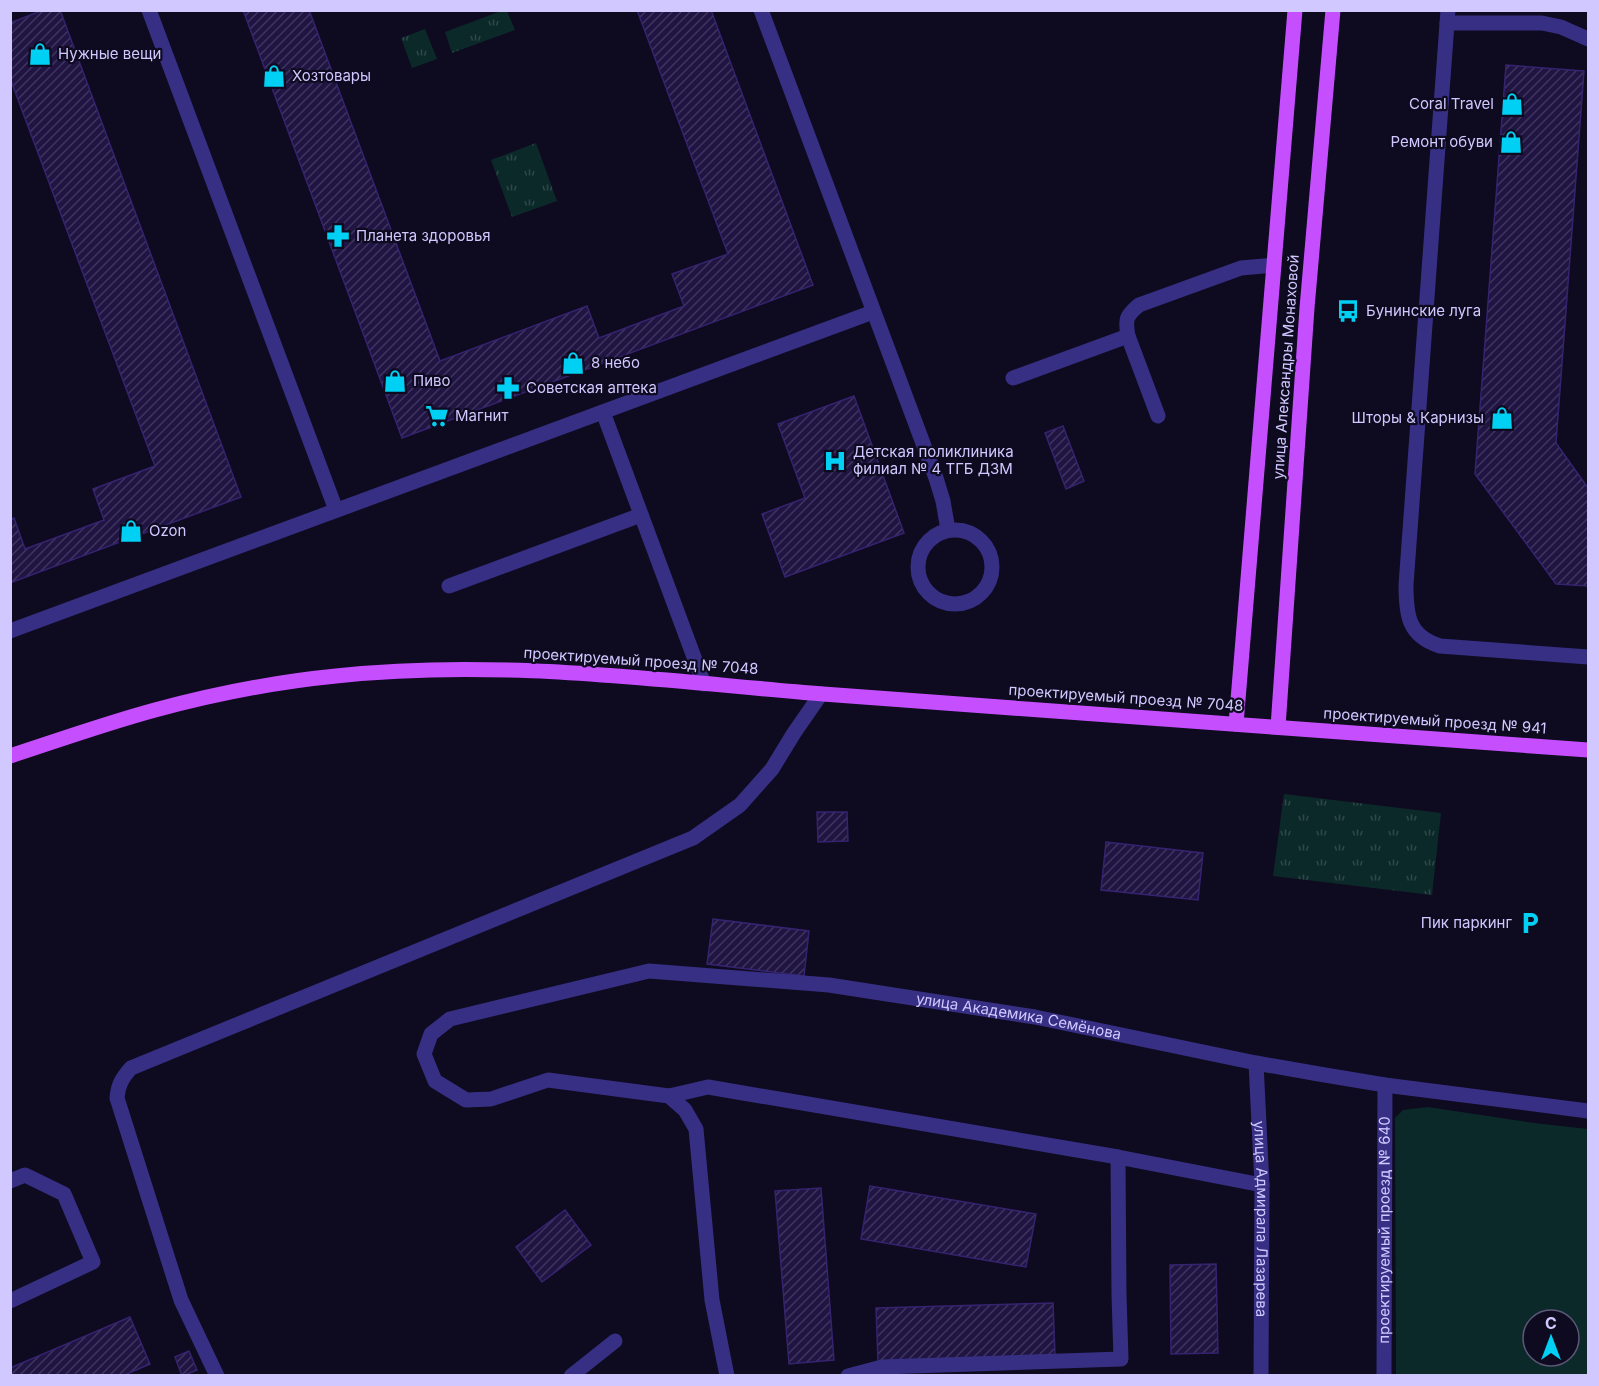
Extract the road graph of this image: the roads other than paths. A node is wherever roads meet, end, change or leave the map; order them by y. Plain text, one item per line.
1 (149, 10) edge
2 (761, 10) edge
3 (1295, 10) edge
4 (1333, 10) edge
5 (1448, 17) edge
6 (1588, 39) edge
7 (1274, 265) junction
8 (873, 312) junction
9 (1128, 336) junction
10 (1013, 378) dead end
11 (603, 412) junction
12 (1158, 416) dead end
13 (336, 510) junction
14 (641, 515) junction
15 (948, 530) junction
16 (449, 586) dead end
17 (10, 631) edge
18 (1588, 657) edge
19 (704, 684) junction
20 (821, 694) junction
21 (1236, 724) junction
22 (1278, 727) junction
23 (1588, 750) edge
24 (10, 756) edge
25 (1256, 1064) junction
26 (1385, 1085) junction
27 (669, 1096) junction
28 (1588, 1111) edge
29 (1118, 1157) junction
30 (10, 1181) edge
31 (1262, 1185) junction
32 (10, 1301) edge
33 (615, 1341) dead end
34 (217, 1376) edge
35 (571, 1376) edge
36 (727, 1376) edge
37 (849, 1376) edge
38 (1262, 1376) edge
39 (1384, 1376) edge

1 - 13 street
2 - 8 street
3 - 7 main road, улица Александры Монаховой
4 - 22 main road, улица Александры Монаховой
5 - 6 street
5 - 18 street
7 - 9 street
7 - 21 main road, улица Александры Монаховой
8 - 11 street
8 - 15 street
9 - 10 street
9 - 12 street
11 - 13 street
11 - 14 street
13 - 17 street
14 - 16 street
14 - 19 street
15 - 15 street
19 - 20 main road, проектируемый проезд № 7048
19 - 24 main road, проектируемый проезд № 7048
20 - 21 main road, проектируемый проезд № 7048
20 - 34 street
21 - 22 main road, проектируемый проезд № 7048
22 - 23 main road, проектируемый проезд № 941
25 - 26 street, улица Академика Семёнова
25 - 27 street, улица Академика Семёнова
25 - 31 street, улица Адмирала Лазарева
26 - 28 street, улица Академика Семёнова
26 - 39 street, проектируемый проезд № 640
27 - 29 street
27 - 36 street
29 - 31 street
29 - 37 street
30 - 32 street
31 - 38 street, улица Адмирала Лазарева
33 - 35 street

